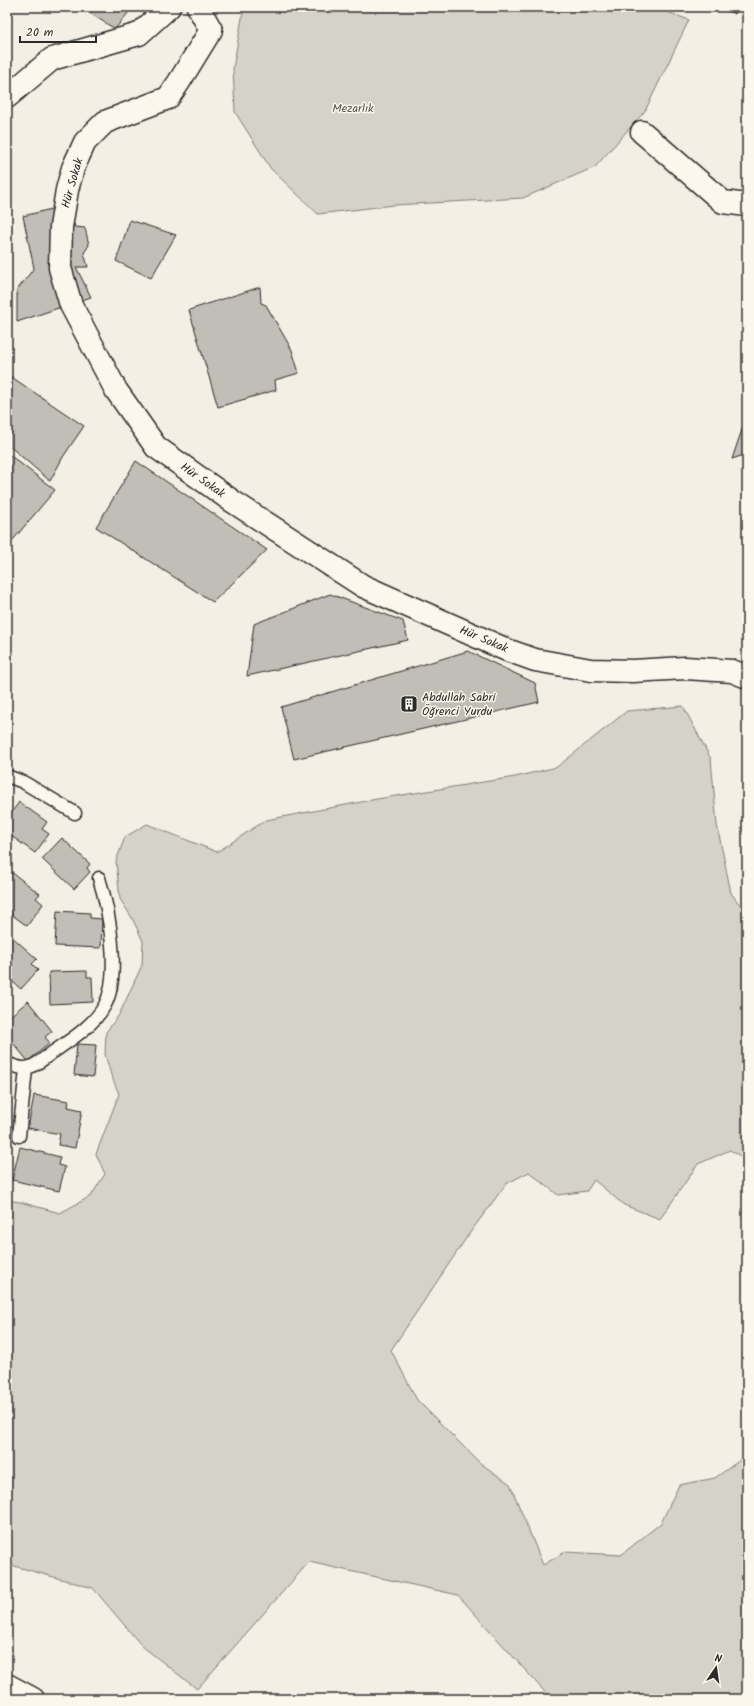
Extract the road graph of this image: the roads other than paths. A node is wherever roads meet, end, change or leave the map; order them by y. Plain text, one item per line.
1 (169, 7) edge
2 (198, 7) edge
3 (7, 96) edge
4 (642, 132) dead end
5 (747, 205) edge
6 (747, 677) edge
7 (7, 776) edge
8 (74, 814) dead end
9 (99, 878) dead end
10 (7, 1064) edge
11 (26, 1069) junction
12 (19, 1136) dead end
13 (7, 1685) edge
14 (33, 1699) edge

1 - 3 street
2 - 6 street, Hür Sokak
4 - 5 street
7 - 8 lane
9 - 11 lane
10 - 11 lane
11 - 12 lane
13 - 14 street

